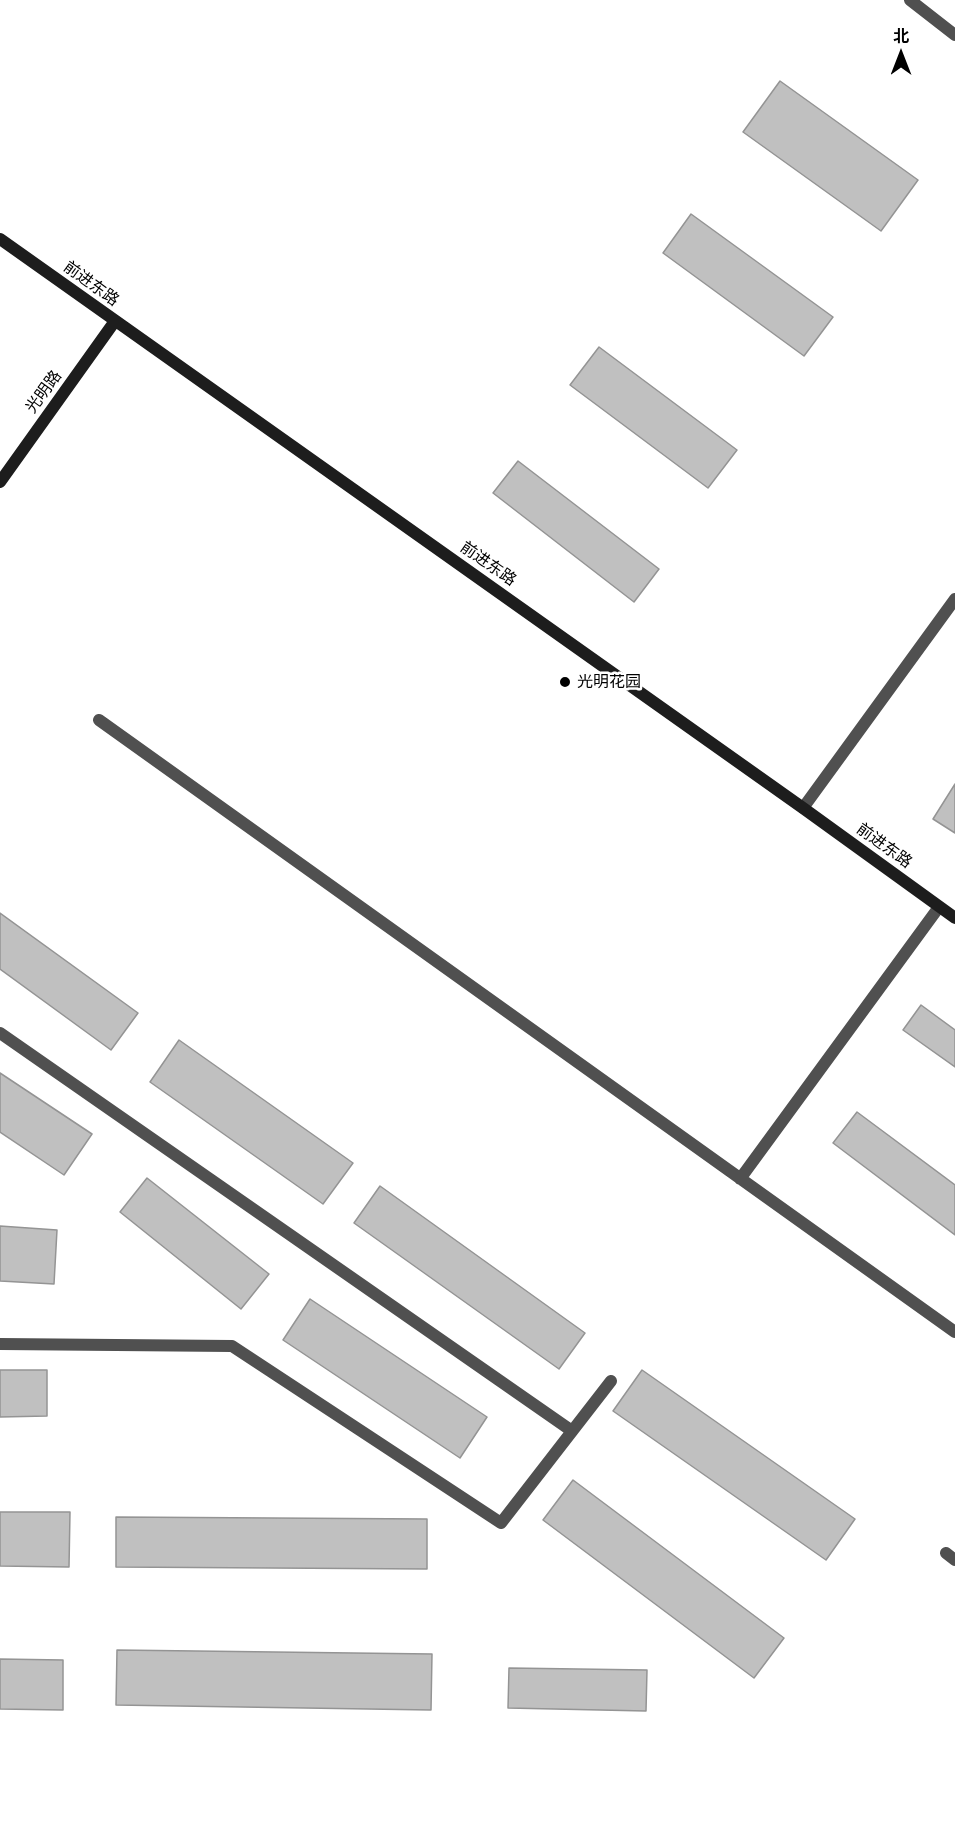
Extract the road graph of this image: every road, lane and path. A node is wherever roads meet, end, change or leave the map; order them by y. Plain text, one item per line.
1 (910, 0) edge
2 (955, 35) edge
3 (0, 239) edge
4 (115, 321) junction
5 (0, 482) edge
6 (955, 599) edge
7 (99, 720) dead end
8 (803, 808) junction
9 (939, 907) junction
10 (955, 918) edge
11 (0, 1033) edge
12 (740, 1179) junction
13 (955, 1332) edge
14 (0, 1344) edge
15 (610, 1381) dead end
16 (572, 1431) junction

1 - 2 street
3 - 4 main road, 前进东路
4 - 5 main road, 光明路
4 - 8 main road, 前进东路
6 - 8 street
7 - 12 street
8 - 9 main road, 前进东路
9 - 10 main road, 前进东路
9 - 12 street
11 - 16 street
12 - 13 street
14 - 16 street
15 - 16 street

